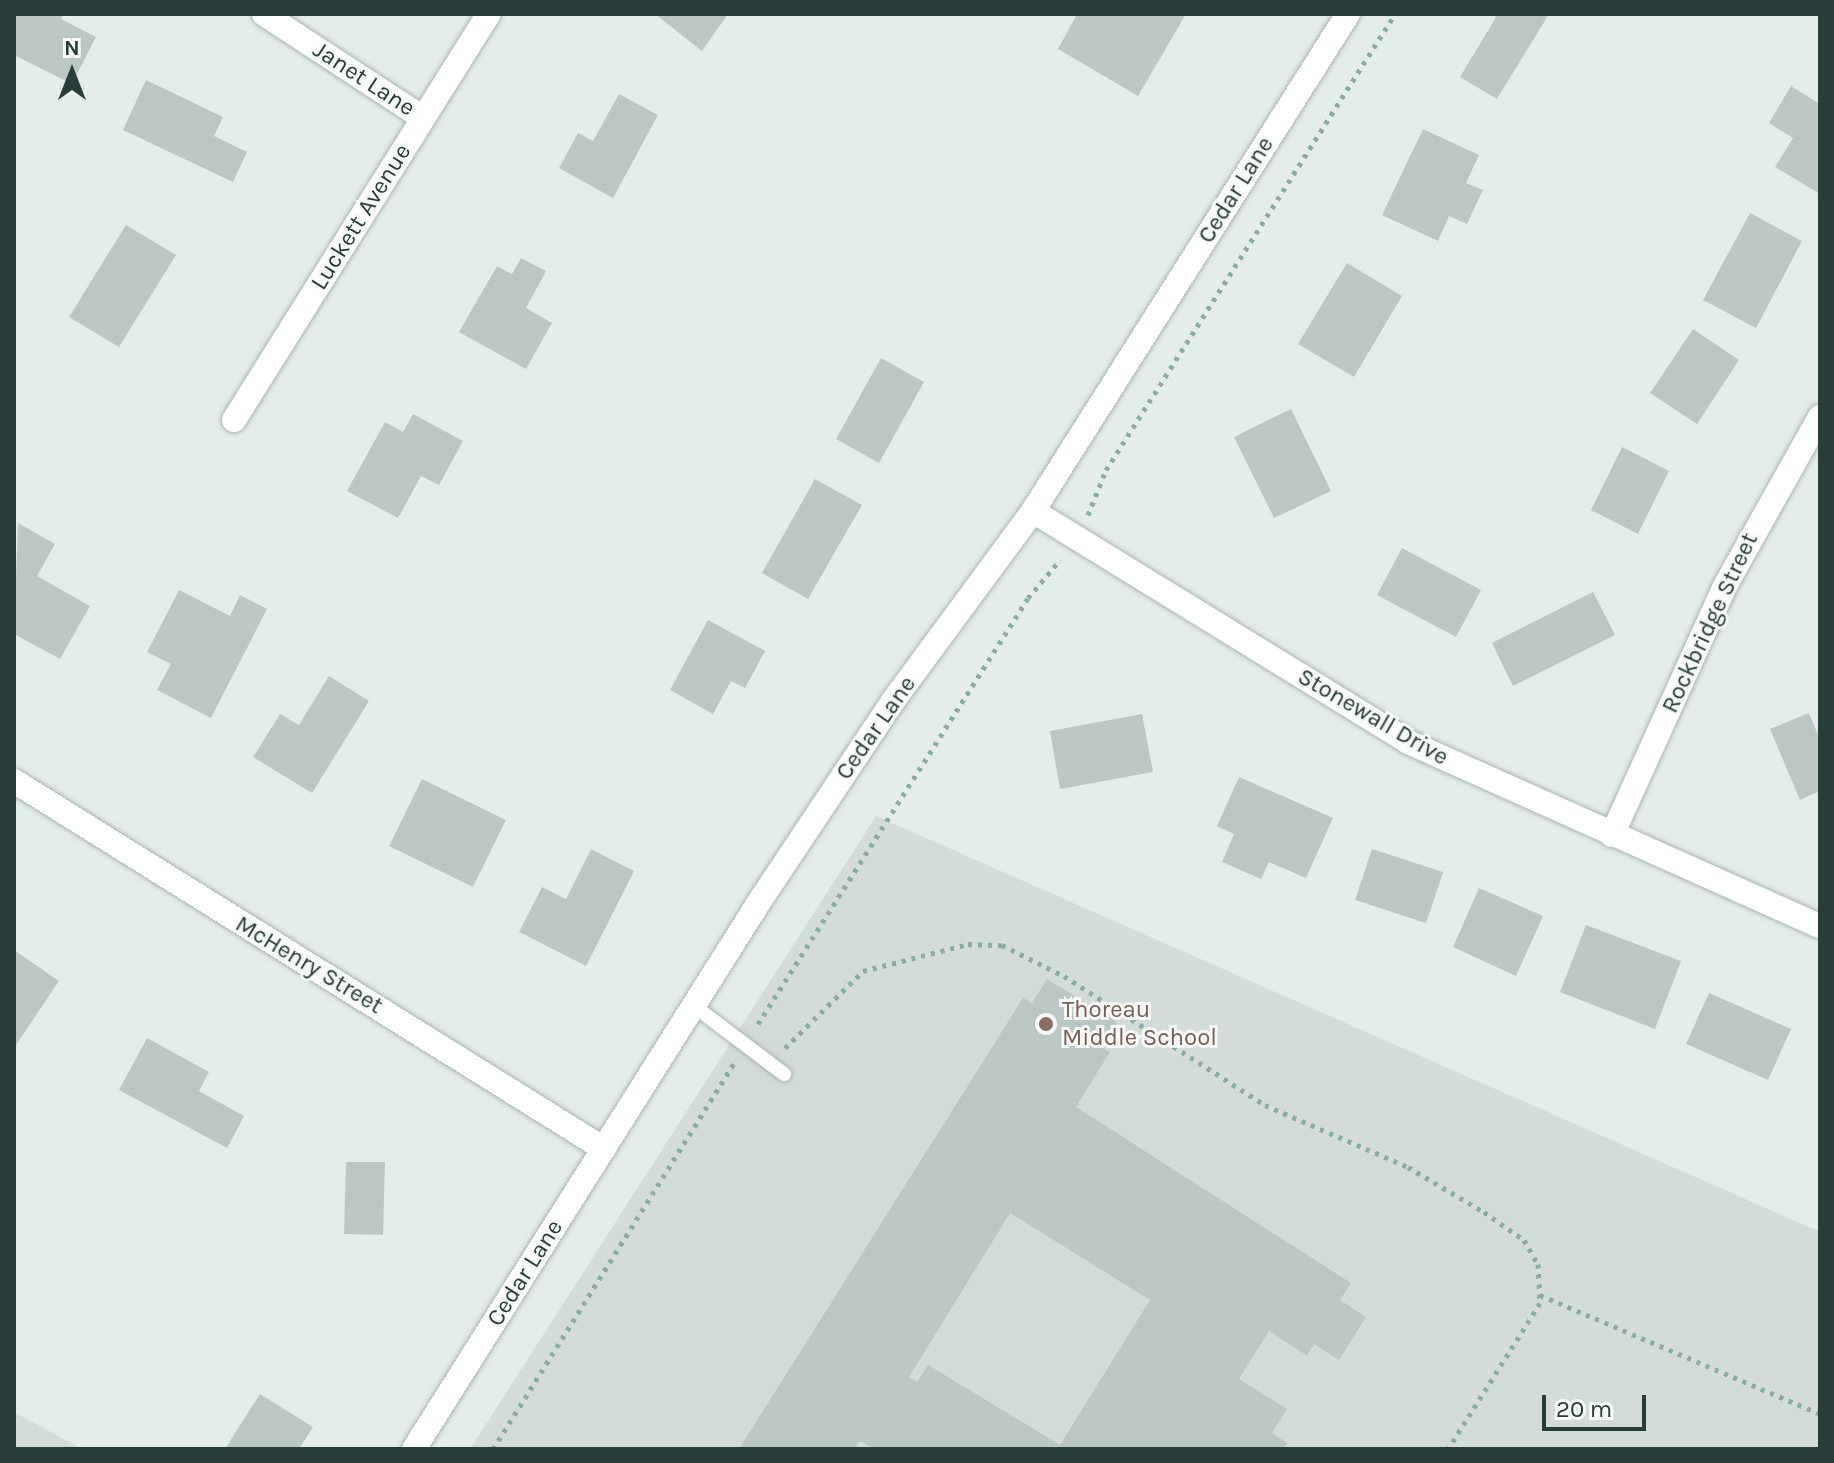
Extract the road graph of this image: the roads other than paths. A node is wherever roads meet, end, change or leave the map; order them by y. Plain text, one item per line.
1 (264, 14) edge
2 (489, 14) edge
3 (1348, 14) edge
4 (423, 118) junction
5 (1820, 417) edge
6 (234, 420) dead end
7 (1033, 511) junction
8 (14, 781) edge
9 (1612, 835) junction
10 (1820, 926) edge
11 (694, 1006) junction
12 (784, 1074) dead end
13 (604, 1149) junction
14 (414, 1449) edge

1 - 4 street, Janet Lane
2 - 4 street, Luckett Avenue
3 - 7 street, Cedar Lane
4 - 6 street, Luckett Avenue
5 - 9 street, Rockbridge Street
7 - 9 street, Stonewall Drive
7 - 11 street, Cedar Lane
8 - 13 street, McHenry Street
9 - 10 street, Stonewall Drive
11 - 12 lane
11 - 13 street, Cedar Lane
13 - 14 street, Cedar Lane

